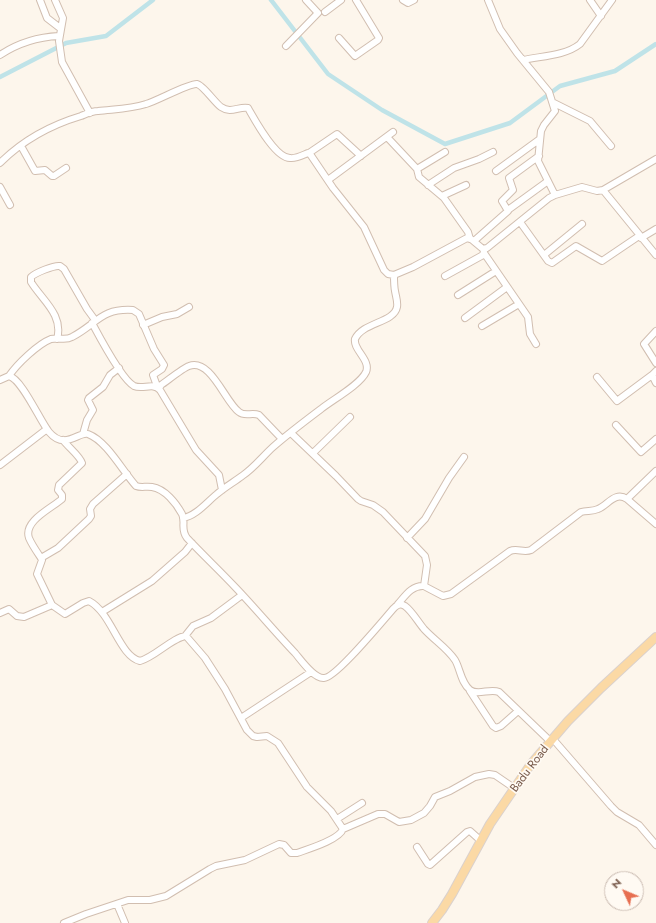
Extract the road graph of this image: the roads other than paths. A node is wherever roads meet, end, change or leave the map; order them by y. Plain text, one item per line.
1 (40, 0) edge
2 (55, 0) edge
3 (306, 0) edge
4 (341, 0) edge
5 (356, 0) edge
6 (403, 0) edge
7 (414, 0) edge
8 (488, 0) edge
9 (590, 0) edge
10 (612, 0) edge
11 (325, 12) dead end
12 (601, 16) junction
13 (60, 28) junction
14 (59, 38) junction
15 (339, 38) dead end
16 (286, 46) dead end
17 (0, 55) edge
18 (523, 60) junction
19 (553, 101) junction
20 (90, 113) junction
21 (394, 132) dead end
22 (387, 137) junction
23 (540, 139) junction
24 (22, 146) junction
25 (611, 146) dead end
26 (445, 152) dead end
27 (493, 152) dead end
28 (309, 153) junction
29 (361, 156) junction
30 (539, 156) junction
31 (656, 159) edge
32 (0, 163) edge
33 (66, 168) dead end
34 (417, 169) junction
35 (496, 171) dead end
36 (328, 180) junction
37 (548, 181) junction
38 (428, 184) junction
39 (466, 185) dead end
40 (0, 187) edge
41 (603, 190) junction
42 (555, 195) junction
43 (442, 196) junction
44 (3, 199) edge
45 (10, 205) dead end
46 (508, 210) junction
47 (520, 222) junction
48 (582, 224) dead end
49 (656, 229) edge
50 (640, 237) junction
51 (472, 240) junction
52 (484, 251) junction
53 (544, 255) junction
54 (656, 255) edge
55 (496, 271) junction
56 (394, 275) junction
57 (445, 276) dead end
58 (507, 286) junction
59 (458, 295) dead end
60 (519, 304) junction
61 (189, 307) dead end
62 (465, 318) dead end
63 (94, 322) junction
64 (143, 325) junction
65 (482, 326) dead end
66 (656, 331) edge
67 (56, 338) junction
68 (536, 344) dead end
69 (656, 363) edge
70 (119, 368) junction
71 (654, 373) edge
72 (9, 376) junction
73 (597, 377) dead end
74 (0, 380) edge
75 (656, 383) edge
76 (158, 387) junction
77 (350, 417) dead end
78 (616, 425) dead end
79 (47, 429) junction
80 (291, 433) junction
81 (83, 434) junction
82 (656, 438) edge
83 (63, 440) junction
84 (282, 440) junction
85 (313, 453) junction
86 (464, 457) dead end
87 (0, 465) edge
88 (656, 471) edge
89 (128, 474) junction
90 (222, 490) junction
91 (627, 499) junction
92 (183, 518) junction
93 (656, 524) edge
94 (407, 538) junction
95 (192, 544) junction
96 (41, 558) junction
97 (424, 586) junction
98 (242, 595) junction
99 (398, 604) junction
100 (52, 606) junction
101 (102, 612) junction
102 (0, 613) edge
103 (184, 636) junction
104 (656, 637) edge
105 (311, 672) junction
106 (469, 689) junction
107 (518, 711) junction
108 (240, 718) junction
109 (552, 740) junction
110 (514, 788) junction
111 (362, 804) dead end
112 (337, 819) junction
113 (343, 829) junction
114 (480, 840) junction
115 (656, 845) edge
116 (417, 847) dead end
117 (117, 904) junction
118 (64, 923) edge
119 (125, 923) edge
120 (432, 923) edge

1 - 13 street
2 - 13 street
3 - 16 street
4 - 11 street
5 - 15 street
6 - 7 street
8 - 18 street
9 - 12 street
10 - 12 street
12 - 18 street
13 - 14 street
14 - 17 street
14 - 20 street
18 - 19 street
19 - 23 street
19 - 25 street
20 - 24 street
20 - 28 street
21 - 22 street
22 - 29 street
22 - 34 street
23 - 30 street
23 - 35 street
24 - 32 street
24 - 33 street
26 - 34 street
27 - 38 street
28 - 29 street
28 - 36 street
29 - 36 street
30 - 37 street
30 - 46 street
31 - 41 street
34 - 38 street
36 - 56 street
37 - 42 street
37 - 46 street
38 - 43 street
39 - 43 street
40 - 44 street
41 - 42 street
41 - 50 street
42 - 47 street
43 - 51 street
44 - 45 street
46 - 51 street
47 - 52 street
47 - 53 street
48 - 53 street
49 - 50 street
50 - 53 street
50 - 54 street
51 - 52 street
51 - 56 street
52 - 55 street
52 - 57 street
55 - 58 street
55 - 59 street
56 - 80 street
58 - 60 street
58 - 62 street
60 - 65 street
60 - 68 street
61 - 64 street
63 - 64 street
63 - 67 street
63 - 67 street
63 - 70 street
64 - 76 street
66 - 69 street
67 - 72 street
70 - 76 street
70 - 81 street
71 - 73 street
71 - 75 street
72 - 74 street
72 - 79 street
76 - 84 street
76 - 90 street
77 - 85 street
78 - 82 street
79 - 83 street
79 - 87 street
80 - 84 street
80 - 85 street
81 - 83 street
81 - 89 street
83 - 96 street
84 - 90 street
85 - 94 street
86 - 94 street
88 - 91 street
89 - 92 street
89 - 96 street
90 - 92 street
91 - 93 street
91 - 97 street
92 - 95 street
94 - 97 street
95 - 98 street
95 - 101 street
96 - 100 street
97 - 99 street
98 - 103 street
98 - 105 street
99 - 105 street
99 - 106 street
100 - 101 street
100 - 102 street
101 - 103 street
103 - 108 street
104 - 109 main road, Badu Road
105 - 108 street
106 - 107 street
106 - 107 street
107 - 109 street
108 - 112 street
109 - 110 main road, Badu Road
109 - 115 street
110 - 113 street
110 - 114 main road, Badu Road
111 - 112 street
112 - 113 street
113 - 117 street
114 - 116 street
114 - 120 main road, Badu Road
117 - 118 street
117 - 119 street

